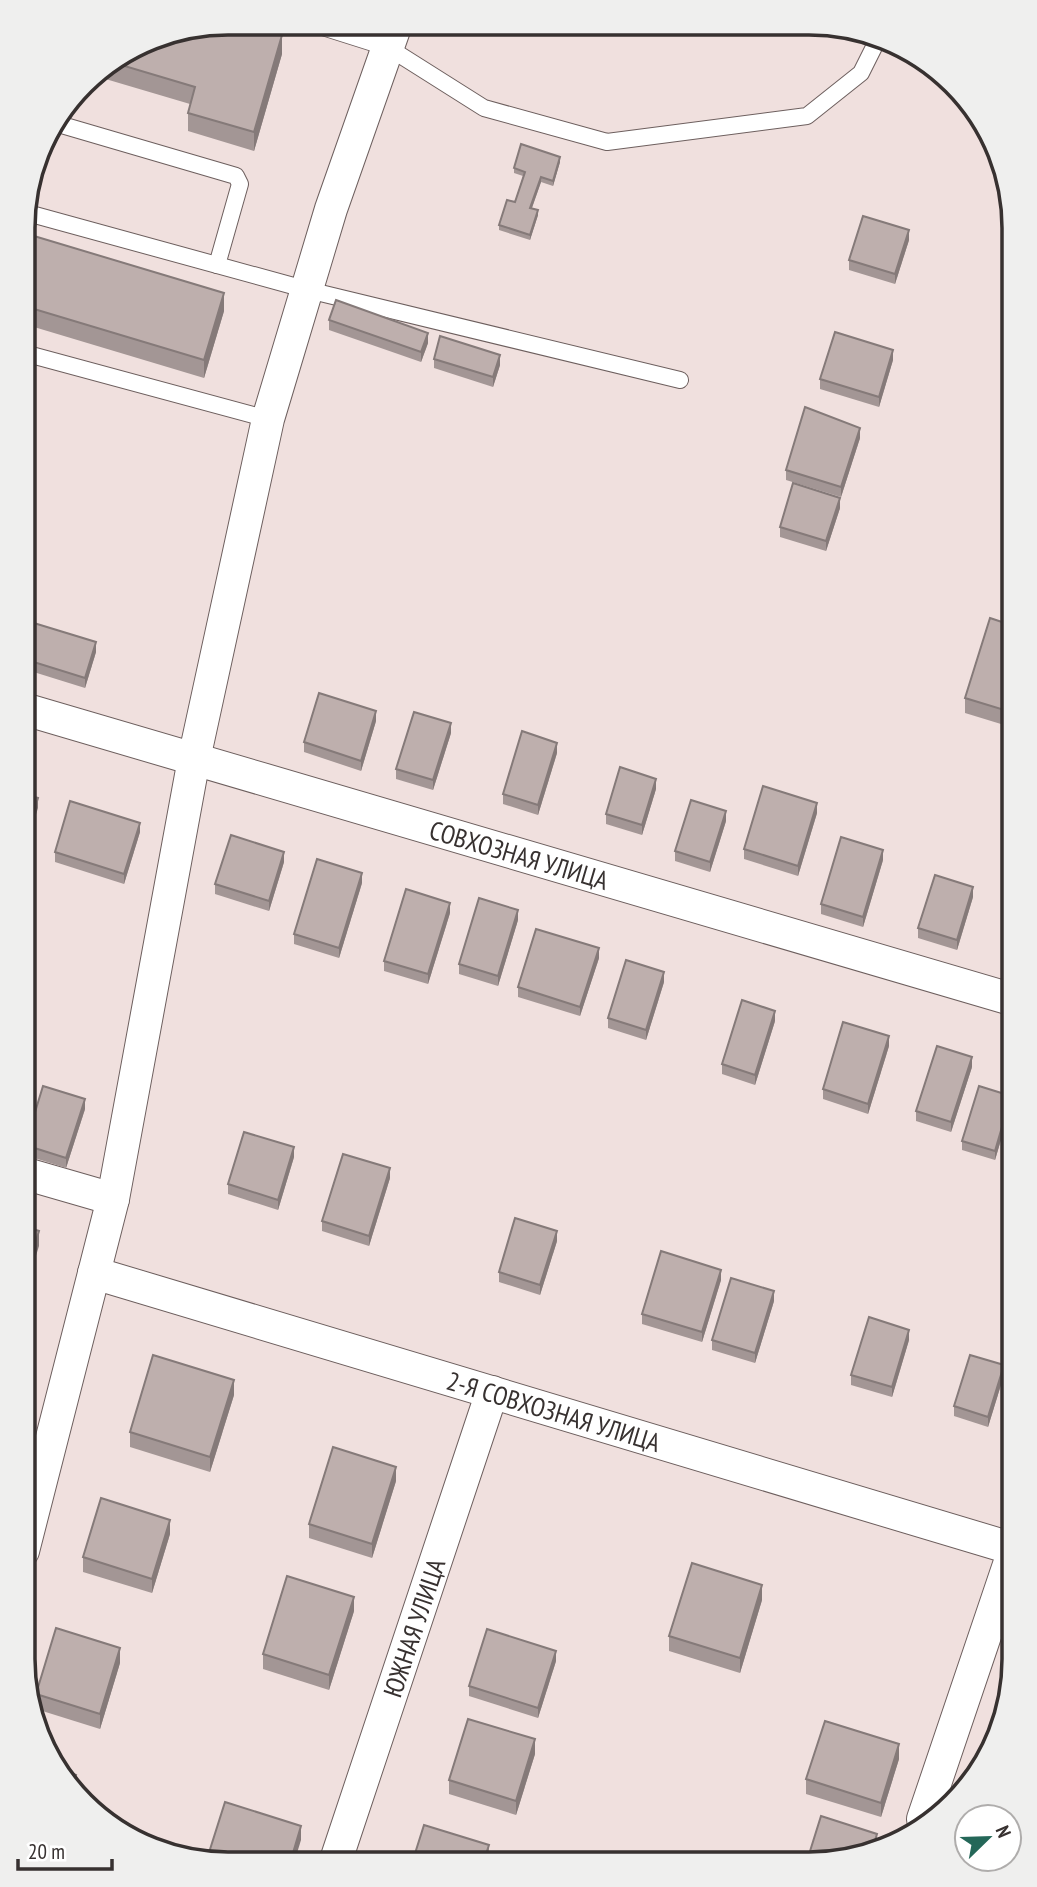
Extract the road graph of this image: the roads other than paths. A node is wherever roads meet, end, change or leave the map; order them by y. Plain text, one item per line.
1 (392, 36) edge
2 (874, 46) edge
3 (65, 126) edge
4 (36, 215) edge
5 (217, 265) junction
6 (308, 290) junction
7 (35, 356) edge
8 (680, 380) dead end
9 (268, 419) junction
10 (35, 712) edge
11 (194, 759) junction
12 (1002, 996) edge
13 (35, 1176) edge
14 (113, 1199) junction
15 (94, 1273) junction
16 (492, 1392) junction
17 (35, 1504) edge
18 (1002, 1546) edge
19 (1002, 1585) edge
20 (925, 1813) edge
21 (339, 1852) edge

1 - 2 lane
1 - 6 street
3 - 5 lane
4 - 5 lane
5 - 6 lane
6 - 8 lane
6 - 9 street
7 - 9 lane
9 - 11 street
10 - 11 street, СОВХОЗНАЯ УЛИЦА
11 - 12 street, СОВХОЗНАЯ УЛИЦА
11 - 14 street
13 - 14 street
14 - 15 street
15 - 16 street, 2-Я СОВХОЗНАЯ УЛИЦА
15 - 17 street
16 - 18 street, 2-Я СОВХОЗНАЯ УЛИЦА
16 - 21 street, ЮЖНАЯ УЛИЦА
19 - 20 street

